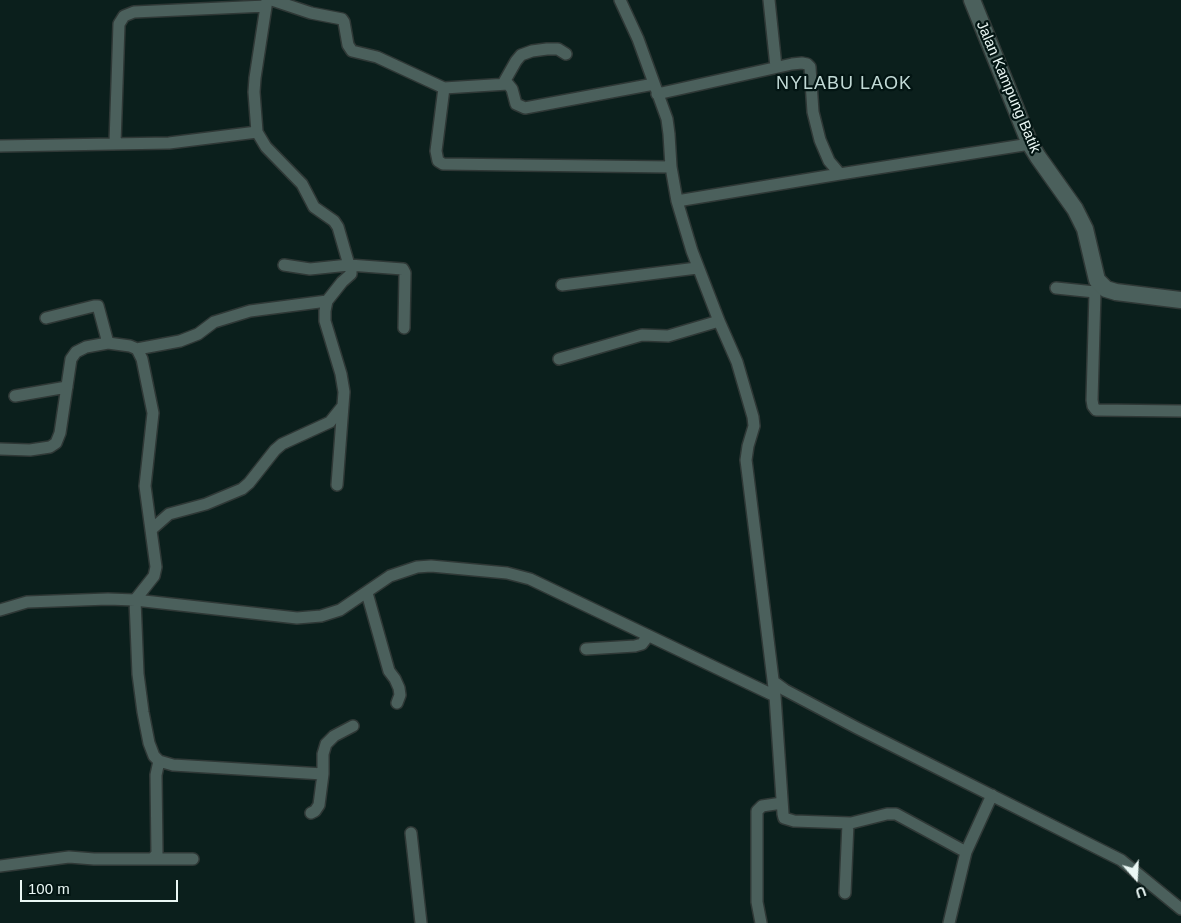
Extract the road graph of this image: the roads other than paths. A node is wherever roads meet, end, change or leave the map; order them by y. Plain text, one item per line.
1 (620, 0) edge
2 (769, 0) edge
3 (972, 0) edge
4 (268, 2) edge
5 (566, 54) dead end
6 (776, 68) junction
7 (503, 84) junction
8 (444, 88) junction
9 (656, 89) junction
10 (257, 132) junction
11 (115, 143) junction
12 (1030, 144) junction
13 (0, 146) edge
14 (672, 167) junction
15 (840, 174) junction
16 (677, 201) junction
17 (284, 265) dead end
18 (349, 265) junction
19 (697, 268) junction
20 (562, 285) dead end
21 (1056, 288) dead end
22 (1097, 288) junction
23 (1181, 300) edge
24 (327, 301) junction
25 (46, 318) dead end
26 (719, 321) junction
27 (404, 328) dead end
28 (108, 343) junction
29 (137, 349) junction
30 (559, 358) dead end
31 (67, 387) junction
32 (15, 396) dead end
33 (342, 407) junction
34 (1181, 411) edge
35 (0, 449) edge
36 (337, 486) dead end
37 (152, 529) junction
38 (366, 593) junction
39 (135, 600) junction
40 (0, 610) edge
41 (648, 636) junction
42 (586, 649) dead end
43 (774, 682) junction
44 (775, 696) junction
45 (397, 703) dead end
46 (353, 726) dead end
47 (159, 761) junction
48 (323, 774) junction
49 (992, 795) junction
50 (782, 803) junction
51 (311, 814) dead end
52 (848, 822) junction
53 (411, 833) dead end
54 (966, 852) junction
55 (152, 859) junction
56 (192, 859) dead end
57 (0, 866) edge
58 (845, 892) dead end
59 (1181, 909) edge
60 (421, 923) edge
61 (761, 923) edge
62 (948, 923) edge

1 - 9 street
2 - 6 street
3 - 12 street, Jalan Kampung Batik
4 - 8 street
4 - 10 street
4 - 11 street
5 - 7 street
6 - 9 street
6 - 15 street
7 - 8 street
7 - 9 street
8 - 14 street
9 - 14 street
10 - 11 street
10 - 18 street
11 - 13 street
12 - 15 street
12 - 22 street, Jalan Kampung Batik
14 - 16 street
15 - 16 street
16 - 19 street
17 - 18 street
18 - 24 street
18 - 27 street
19 - 20 street
19 - 26 street
21 - 22 street
22 - 23 street
22 - 34 street
24 - 29 street
24 - 33 street
25 - 28 street
26 - 30 street
26 - 43 street
28 - 29 street
28 - 31 street
29 - 37 street
31 - 32 street
31 - 35 street
33 - 36 street
33 - 37 street
37 - 39 street
38 - 39 street
38 - 41 street
38 - 45 street
39 - 40 street
39 - 47 street
41 - 42 street
41 - 44 street
43 - 44 street
43 - 49 street
44 - 50 street
46 - 48 street
47 - 48 street
47 - 55 street
48 - 51 street
49 - 54 street
49 - 59 street
50 - 52 street
50 - 61 street
52 - 54 street
52 - 58 street
53 - 60 street
54 - 62 street
55 - 56 street
55 - 57 street

